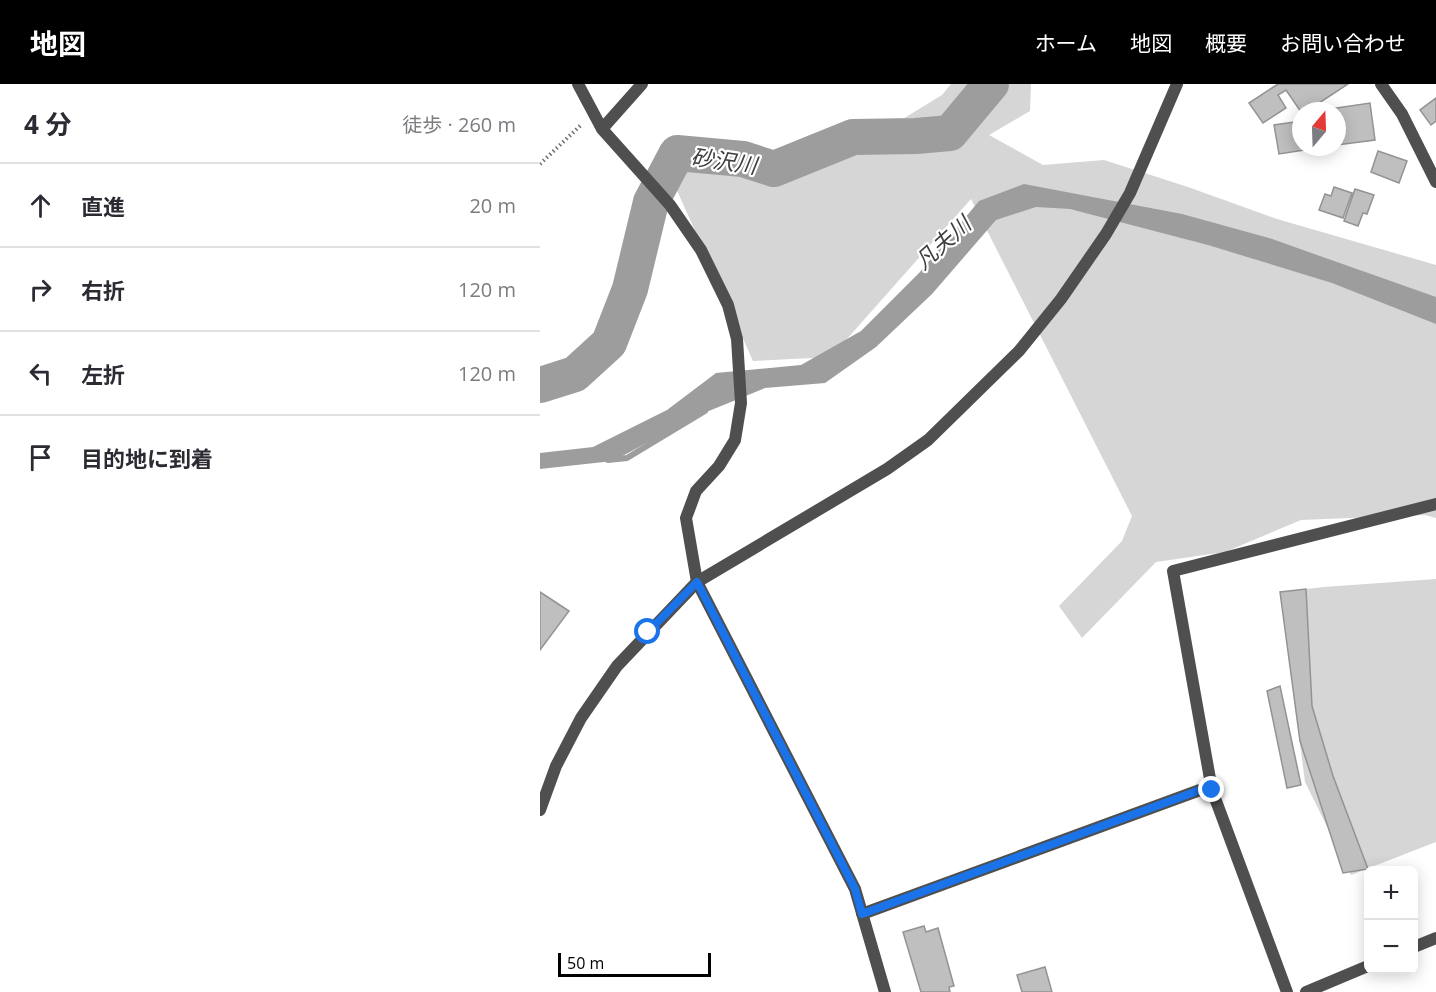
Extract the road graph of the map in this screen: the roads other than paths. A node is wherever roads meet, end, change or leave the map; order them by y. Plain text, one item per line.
1 (578, 84) edge
2 (642, 84) edge
3 (1177, 84) edge
4 (1381, 84) edge
5 (602, 129) junction
6 (1436, 182) edge
7 (1436, 504) edge
8 (697, 582) junction
9 (1212, 790) junction
10 (540, 810) edge
11 (862, 914) junction
12 (1436, 938) edge
13 (1418, 945) edge
14 (1364, 968) edge
15 (885, 992) edge
16 (1287, 992) edge
17 (1306, 992) edge

1 - 5 street
2 - 5 street
3 - 8 street
4 - 6 street
5 - 8 street
7 - 9 street
8 - 10 street
8 - 11 street
9 - 11 street
9 - 16 street
11 - 15 street
12 - 13 street
14 - 17 street

